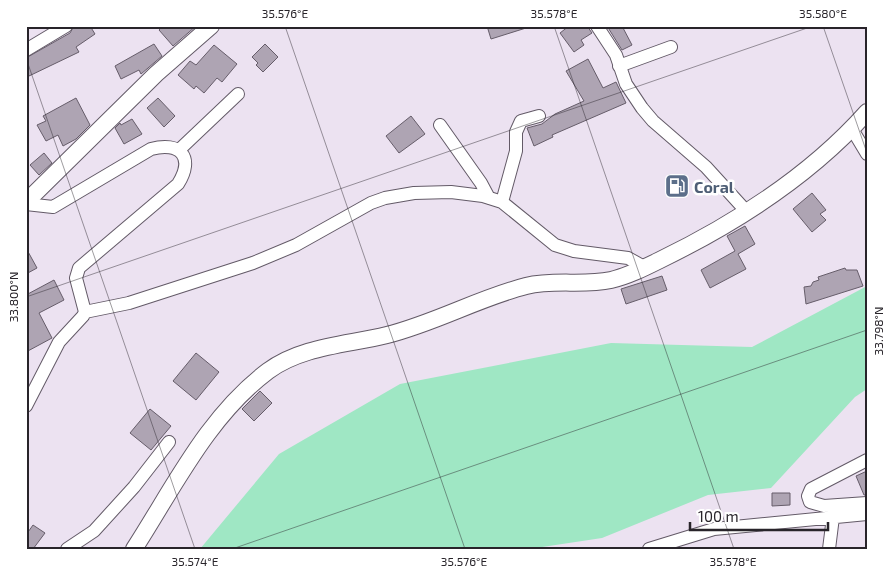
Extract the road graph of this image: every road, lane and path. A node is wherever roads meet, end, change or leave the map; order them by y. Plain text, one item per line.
1 (66, 26) edge
2 (211, 26) edge
3 (597, 26) edge
4 (671, 47) dead end
5 (26, 50) edge
6 (619, 66) junction
7 (238, 94) dead end
8 (867, 112) edge
9 (539, 116) dead end
10 (440, 125) dead end
11 (852, 129) junction
12 (179, 150) junction
13 (867, 154) edge
14 (489, 198) junction
15 (502, 202) junction
16 (26, 203) edge
17 (747, 212) junction
18 (646, 268) junction
19 (85, 312) junction
20 (26, 406) edge
21 (170, 442) dead end
22 (867, 460) edge
23 (867, 503) edge
24 (867, 514) edge
25 (833, 516) junction
26 (67, 549) edge
27 (134, 549) edge
28 (650, 549) edge
29 (829, 549) edge

1 - 5 street
2 - 16 main road
3 - 6 street
4 - 6 street
6 - 17 street
7 - 12 street
8 - 11 main road
9 - 15 street
10 - 14 street
11 - 13 street
11 - 17 main road
12 - 16 street
12 - 19 street
14 - 15 street
14 - 19 street
15 - 18 street
17 - 18 main road
18 - 27 main road
19 - 20 street
21 - 26 street
22 - 23 street
24 - 25 street
25 - 28 street
25 - 29 street

